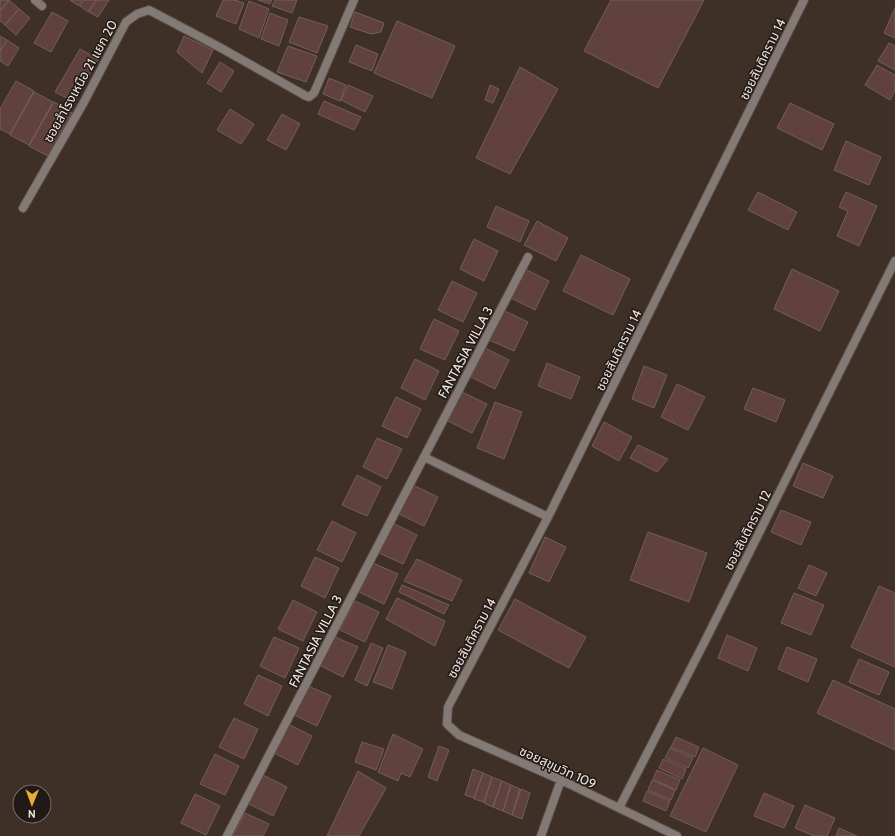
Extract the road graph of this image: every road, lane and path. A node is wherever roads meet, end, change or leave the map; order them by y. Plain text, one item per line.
1 (35, 0) edge
2 (354, 0) edge
3 (804, 0) edge
4 (42, 6) dead end
5 (23, 208) dead end
6 (528, 257) dead end
7 (895, 261) edge
8 (424, 457) junction
9 (548, 517) junction
10 (448, 707) joint
11 (561, 780) junction
12 (619, 808) junction
13 (227, 836) edge
14 (541, 836) edge
15 (677, 836) edge

1 - 4 street
2 - 5 street, ซอยสำโรงเหนือ 21 แยก 20
3 - 9 street, ซอยสันติคราม 14
6 - 8 street, FANTASIA VILLA 3
7 - 12 street, ซอยสันติคราม 12
8 - 9 street
8 - 13 street, FANTASIA VILLA 3
9 - 10 street, ซอยสันติคราม 14
10 - 11 street, ซอยสุขุมวิท 109
11 - 12 street, ซอยสุขุมวิท 109
11 - 14 street
12 - 15 street, ซอยสุขุมวิท 109

